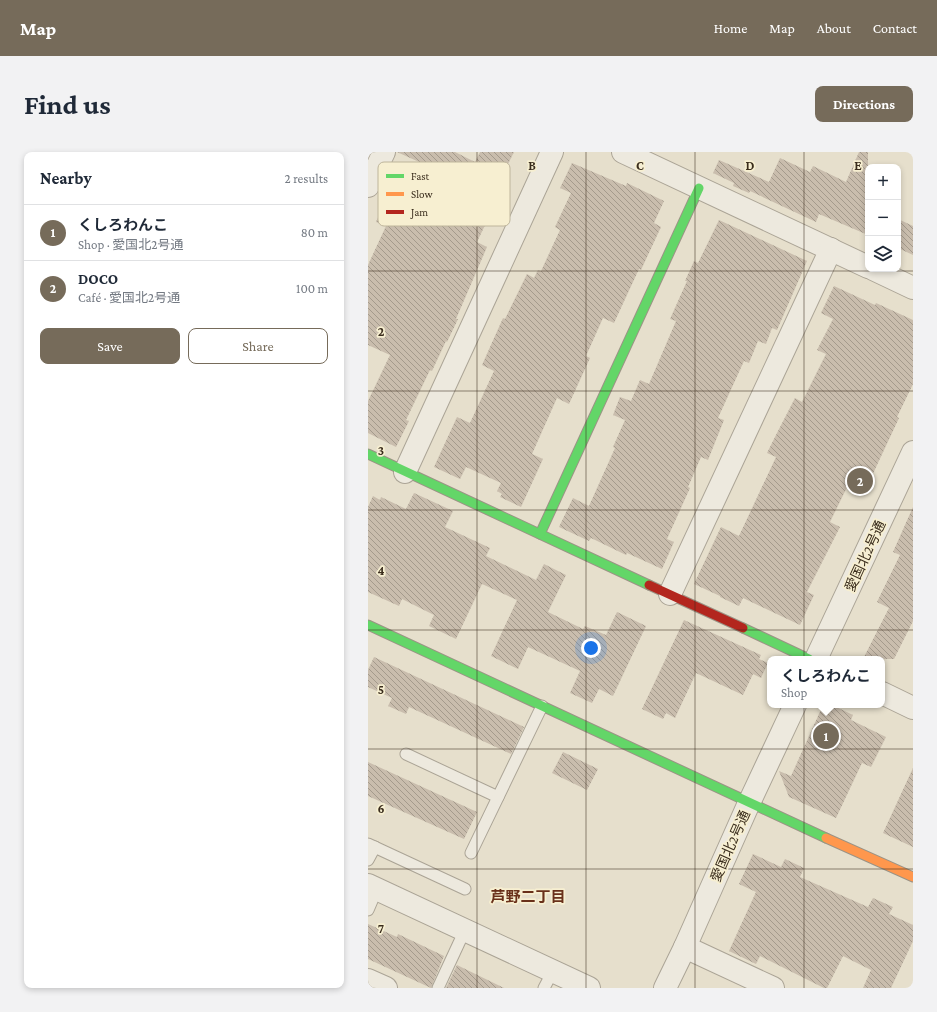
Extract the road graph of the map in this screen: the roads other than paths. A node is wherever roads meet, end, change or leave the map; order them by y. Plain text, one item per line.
1 (384, 152) edge
2 (552, 152) edge
3 (623, 152) edge
4 (379, 162) edge
5 (378, 165) edge
6 (368, 186) edge
7 (699, 188) junction
8 (831, 249) junction
9 (865, 266) edge
10 (879, 272) edge
11 (913, 288) edge
12 (913, 452) edge
13 (368, 454) edge
14 (405, 472) junction
15 (540, 534) junction
16 (670, 594) junction
17 (368, 625) edge
18 (804, 656) edge
19 (817, 656) edge
20 (885, 694) edge
21 (542, 706) junction
22 (794, 708) edge
23 (913, 708) edge
24 (406, 754) dead end
25 (498, 797) junction
26 (749, 803) junction
27 (371, 846) edge
28 (471, 853) dead end
29 (368, 860) edge
30 (913, 878) edge
31 (372, 887) edge
32 (465, 890) dead end
33 (368, 910) edge
34 (465, 930) junction
35 (685, 947) junction
36 (368, 980) edge
37 (549, 980) edge
38 (386, 988) edge
39 (438, 988) edge
40 (589, 988) edge
41 (665, 988) edge
42 (772, 988) edge

1 - 4 street
2 - 14 street
3 - 7 street
5 - 6 street
7 - 8 street
7 - 15 street
8 - 9 street
8 - 16 street
10 - 11 street
12 - 19 street, 愛国北2号通
13 - 14 street
14 - 15 street
15 - 16 street
16 - 18 street
17 - 21 street
20 - 23 street
21 - 25 lane
21 - 26 street
22 - 26 street, 愛国北2号通
24 - 25 lane
25 - 28 lane
26 - 30 street
26 - 35 street, 愛国北2号通
27 - 29 lane
27 - 32 lane
31 - 33 lane
31 - 34 street
34 - 37 street
34 - 39 lane
35 - 41 street, 愛国北2号通
35 - 42 street
36 - 38 street
37 - 40 street

